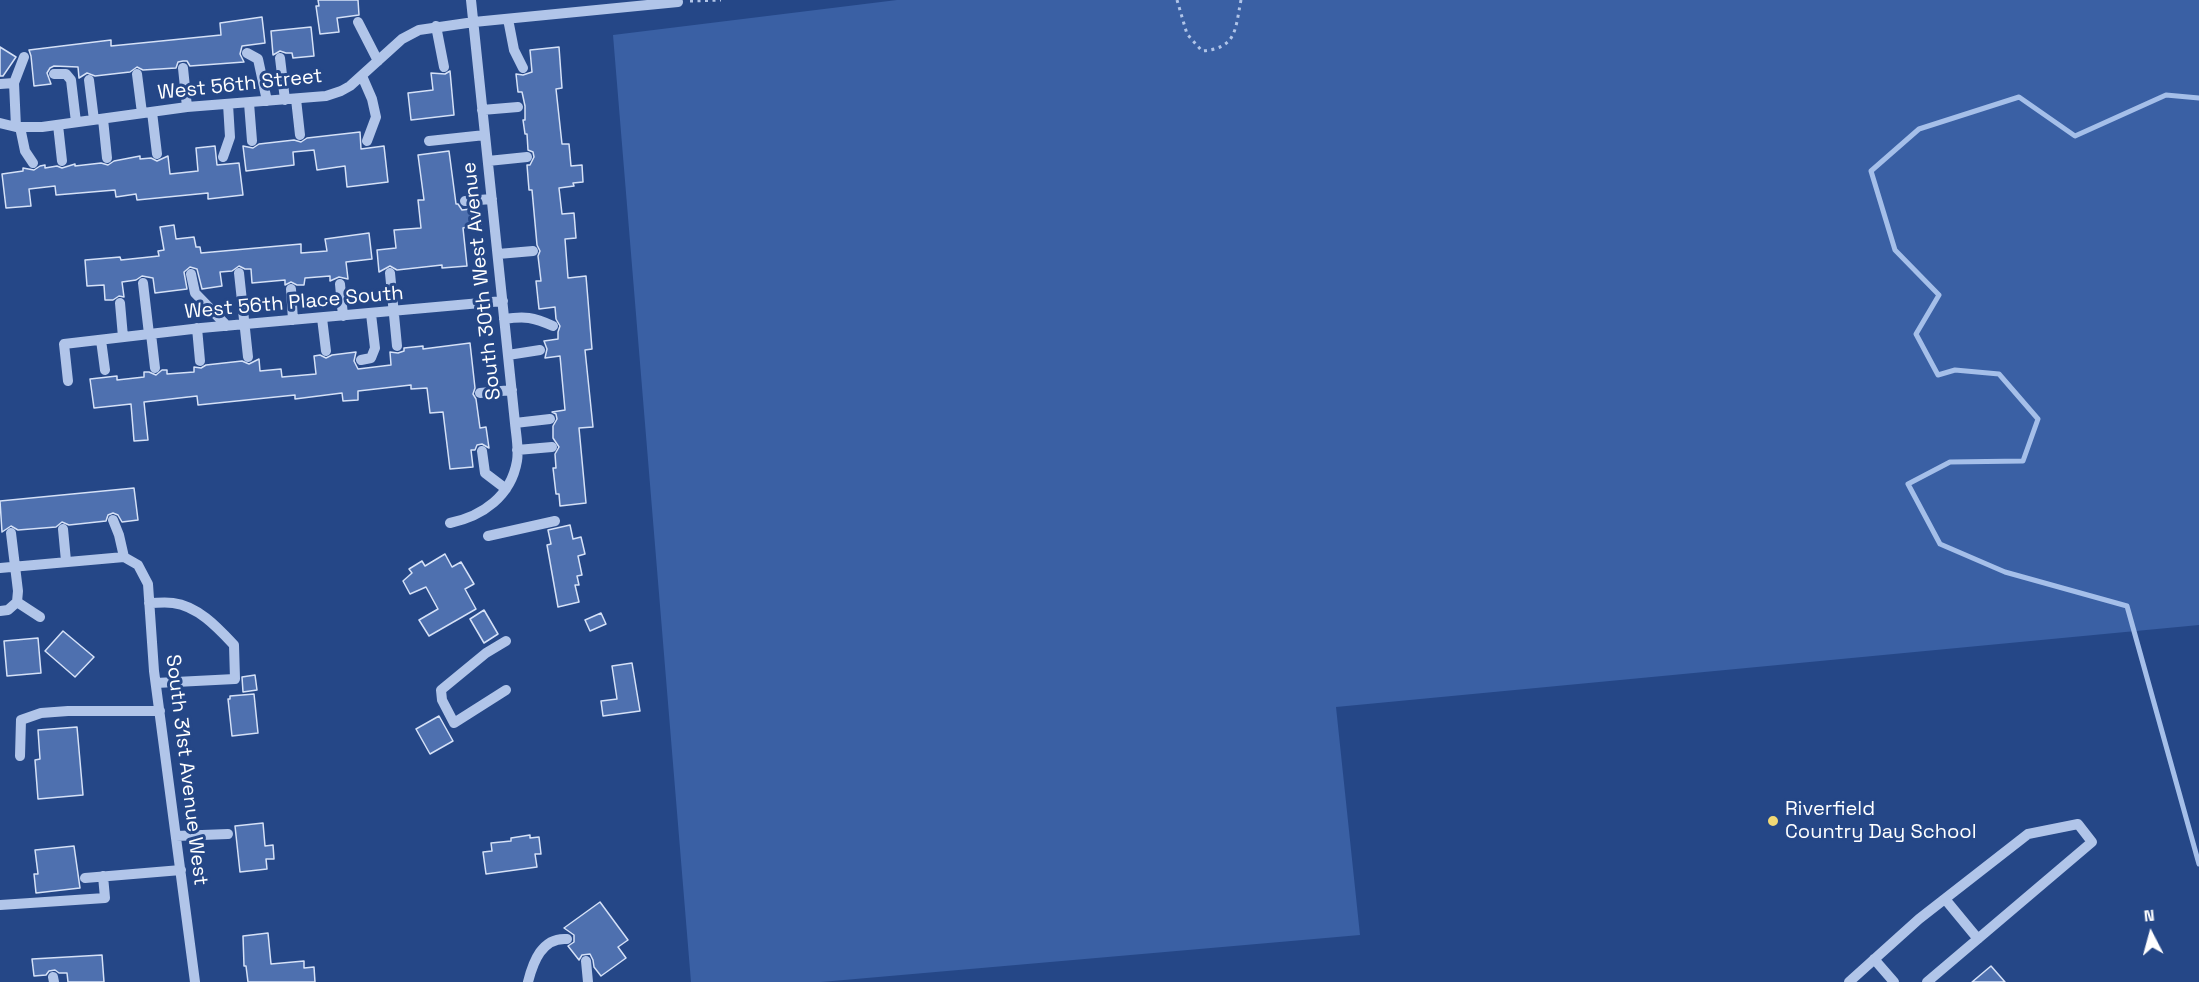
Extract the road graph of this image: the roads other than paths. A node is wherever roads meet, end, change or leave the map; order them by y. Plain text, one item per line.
1 (471, 0) edge
2 (678, 2) road end
3 (611, 4) edge
4 (508, 19) junction
5 (358, 22) dead end
6 (474, 22) junction
7 (436, 26) junction
8 (247, 53) dead end
9 (24, 57) dead end
10 (280, 58) dead end
11 (378, 61) junction
12 (444, 67) dead end
13 (183, 68) dead end
14 (523, 68) dead end
15 (54, 74) dead end
16 (137, 74) dead end
17 (362, 76) junction
18 (89, 80) dead end
19 (14, 83) junction
20 (0, 84) edge
21 (290, 99) junction
22 (267, 101) junction
23 (249, 103) junction
24 (228, 104) junction
25 (187, 107) junction
26 (518, 107) dead end
27 (482, 110) junction
28 (147, 112) junction
29 (98, 119) junction
30 (76, 122) junction
31 (0, 123) edge
32 (58, 124) junction
33 (18, 127) junction
34 (300, 135) dead end
35 (485, 135) junction
36 (252, 141) dead end
37 (367, 141) dead end
38 (429, 141) dead end
39 (157, 154) dead end
40 (223, 157) dead end
41 (527, 157) dead end
42 (107, 158) dead end
43 (488, 160) junction
44 (62, 161) dead end
45 (33, 163) dead end
46 (492, 199) junction
47 (465, 201) dead end
48 (533, 251) dead end
49 (498, 254) junction
50 (239, 273) dead end
51 (390, 273) dead end
52 (191, 274) dead end
53 (143, 283) dead end
54 (340, 284) dead end
55 (291, 289) dead end
56 (502, 301) junction
57 (120, 303) dead end
58 (394, 312) junction
59 (371, 314) junction
60 (343, 316) junction
61 (322, 318) junction
62 (504, 319) junction
63 (293, 320) junction
64 (244, 324) junction
65 (227, 326) junction
66 (553, 326) dead end
67 (197, 328) junction
68 (151, 334) junction
69 (123, 337) junction
70 (101, 340) junction
71 (397, 346) dead end
72 (540, 350) dead end
73 (326, 351) dead end
74 (508, 355) junction
75 (248, 357) dead end
76 (361, 360) dead end
77 (200, 361) dead end
78 (155, 368) dead end
79 (105, 370) dead end
80 (68, 381) dead end
81 (512, 390) junction
82 (480, 393) dead end
83 (550, 419) dead end
84 (515, 423) junction
85 (552, 447) dead end
86 (517, 450) junction
87 (482, 451) dead end
88 (506, 489) junction
89 (113, 520) dead end
90 (555, 521) dead end
91 (450, 524) dead end
92 (63, 529) dead end
93 (11, 533) dead end
94 (488, 536) dead end
95 (0, 547) edge
96 (13, 552) junction
97 (124, 557) junction
98 (66, 561) junction
99 (15, 566) junction
100 (0, 568) edge
101 (16, 602) junction
102 (149, 603) junction
103 (0, 611) edge
104 (40, 617) dead end
105 (506, 641) dead end
106 (156, 683) junction
107 (506, 690) dead end
108 (160, 711) junction
109 (20, 756) dead end
110 (228, 834) dead end
111 (176, 836) junction
112 (181, 870) junction
113 (103, 876) junction
114 (85, 878) dead end
115 (1945, 898) junction
116 (0, 904) edge
117 (567, 939) dead end
118 (1978, 939) junction
119 (1874, 959) junction
120 (586, 961) dead end
121 (195, 982) edge
122 (528, 982) edge
123 (588, 982) edge
124 (1849, 982) edge
125 (1894, 982) edge
126 (1928, 982) edge

1 - 6 street, South 30th West Avenue
2 - 3 street, West 56th Street
3 - 4 street, West 56th Street
4 - 6 street, West 56th Street
4 - 14 street
5 - 11 street
6 - 7 street, West 56th Street
6 - 27 street, South 30th West Avenue
7 - 11 street, West 56th Street
7 - 12 street
8 - 22 street
9 - 19 street
10 - 21 street
11 - 17 street, West 56th Street
13 - 25 street
15 - 30 street
16 - 28 street
17 - 21 street, West 56th Street
17 - 37 street
18 - 29 street
19 - 20 street
19 - 33 street
21 - 22 street, West 56th Street
21 - 34 street
22 - 23 street, West 56th Street
23 - 24 street, West 56th Street
23 - 36 street
24 - 25 street, West 56th Street
24 - 40 street
25 - 28 street, West 56th Street
26 - 27 street
27 - 35 street, South 30th West Avenue
28 - 29 street, West 56th Street
28 - 39 street
29 - 30 street, West 56th Street
29 - 42 street
30 - 32 street, West 56th Street
31 - 33 street, West 56th Street
32 - 33 street, West 56th Street
32 - 44 street
33 - 45 street
35 - 38 street
35 - 43 street, South 30th West Avenue
41 - 43 street
43 - 46 street, South 30th West Avenue
46 - 47 street
46 - 49 street, South 30th West Avenue
48 - 49 street
49 - 56 street, South 30th West Avenue
50 - 64 street
51 - 58 street
52 - 65 street
53 - 68 street
54 - 60 street
55 - 63 street
56 - 58 street, West 56th Place South
56 - 62 street, South 30th West Avenue
57 - 69 street
58 - 59 street, West 56th Place South
58 - 71 street
59 - 60 street, West 56th Place South
59 - 76 street
60 - 61 street, West 56th Place South
61 - 63 street, West 56th Place South
61 - 73 street
62 - 66 street
62 - 74 street, South 30th West Avenue
63 - 64 street, West 56th Place South
64 - 65 street, West 56th Place South
64 - 75 street
65 - 67 street, West 56th Place South
67 - 68 street, West 56th Place South
67 - 77 street
68 - 69 street, West 56th Place South
68 - 78 street
69 - 70 street, West 56th Place South
70 - 79 street
70 - 80 street, West 56th Place South
72 - 74 street
74 - 81 street, South 30th West Avenue
81 - 82 street
81 - 84 street, South 30th West Avenue
83 - 84 street
84 - 86 street, South 30th West Avenue
85 - 86 street
86 - 88 street, South 30th West Avenue
87 - 88 street
88 - 91 street, South 30th West Avenue
89 - 97 street
90 - 94 street
92 - 98 street
93 - 96 street
95 - 96 street
96 - 99 street
97 - 98 street
97 - 102 street, South 31st Avenue West
98 - 99 street
99 - 100 street
99 - 101 street
101 - 103 street
101 - 104 street
102 - 106 street, South 31st Avenue West
102 - 106 street
105 - 107 street
106 - 108 street, South 31st Avenue West
108 - 109 street
108 - 111 street, South 31st Avenue West
110 - 111 street
111 - 112 street, South 31st Avenue West
112 - 113 street
112 - 121 street, South 31st Avenue West
113 - 114 street
113 - 116 street
115 - 118 street
115 - 118 street
115 - 119 street
117 - 122 street
118 - 126 street
119 - 124 street
119 - 125 street
120 - 123 street

